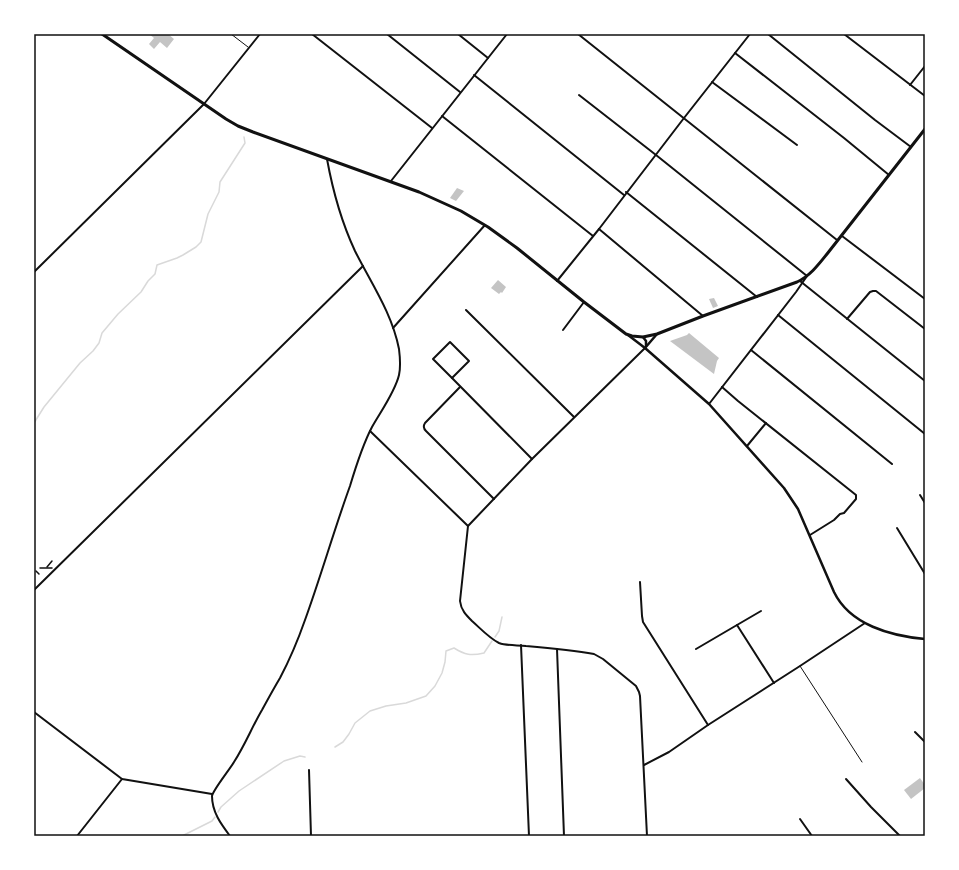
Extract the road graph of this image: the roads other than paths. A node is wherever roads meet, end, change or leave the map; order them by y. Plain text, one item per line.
1 (102, 34) edge
2 (231, 34) edge
3 (260, 34) edge
4 (312, 34) edge
5 (387, 34) edge
6 (458, 34) edge
7 (507, 34) edge
8 (578, 34) edge
9 (750, 34) edge
10 (768, 34) edge
11 (844, 34) edge
12 (248, 48) junction
13 (735, 53) junction
14 (488, 58) junction
15 (925, 66) edge
16 (474, 75) junction
17 (712, 82) junction
18 (910, 85) junction
19 (460, 92) junction
20 (579, 95) dead end
21 (925, 96) edge
22 (204, 104) junction
23 (442, 116) junction
24 (684, 118) junction
25 (432, 128) junction
26 (925, 129) edge
27 (797, 145) dead end
28 (911, 147) junction
29 (656, 155) junction
30 (327, 159) junction
31 (889, 176) junction
32 (391, 182) junction
33 (626, 192) junction
34 (624, 195) junction
35 (486, 225) junction
36 (599, 229) junction
37 (593, 236) junction
38 (842, 236) junction
39 (838, 240) junction
40 (363, 266) junction
41 (34, 272) edge
42 (807, 276) junction
43 (557, 280) junction
44 (801, 282) junction
45 (757, 297) junction
46 (925, 299) edge
47 (584, 302) junction
48 (466, 310) dead end
49 (778, 315) junction
50 (703, 316) junction
51 (847, 319) junction
52 (393, 328) junction
53 (925, 329) edge
54 (563, 330) dead end
55 (626, 334) junction
56 (657, 334) junction
57 (643, 337) junction
58 (645, 348) junction
59 (751, 350) junction
60 (452, 378) junction
61 (925, 381) edge
62 (460, 387) junction
63 (722, 387) junction
64 (709, 404) junction
65 (574, 417) junction
66 (766, 423) junction
67 (370, 430) junction
68 (925, 434) edge
69 (747, 446) junction
70 (532, 458) junction
71 (892, 464) dead end
72 (920, 495) dead end
73 (494, 499) junction
74 (925, 503) edge
75 (468, 526) junction
76 (896, 528) dead end
77 (810, 535) junction
78 (52, 561) dead end
79 (40, 568) dead end
80 (46, 568) junction
81 (52, 568) dead end
82 (36, 571) dead end
83 (39, 574) dead end
84 (925, 574) edge
85 (640, 582) dead end
86 (34, 590) edge
87 (761, 611) dead end
88 (865, 623) junction
89 (737, 625) junction
90 (925, 639) edge
91 (521, 645) junction
92 (557, 649) junction
93 (696, 649) dead end
94 (800, 666) junction
95 (774, 683) junction
96 (34, 712) edge
97 (708, 725) junction
98 (916, 732) dead end
99 (925, 742) edge
100 (862, 762) dead end
101 (644, 765) junction
102 (309, 770) dead end
103 (122, 779) junction
104 (846, 779) dead end
105 (212, 794) junction
106 (800, 819) dead end
107 (77, 836) edge
108 (230, 836) edge
109 (312, 836) edge
110 (529, 836) edge
111 (564, 836) edge
112 (647, 836) edge
113 (812, 836) edge
114 (900, 836) edge

1 - 22 main road
2 - 12 lane
3 - 12 street
4 - 25 street
5 - 19 street
6 - 14 street
7 - 14 street
8 - 24 street
9 - 13 street
10 - 28 street
11 - 18 street
12 - 22 street
13 - 17 street
13 - 31 street
14 - 16 street
15 - 18 street
16 - 19 street
16 - 34 street
17 - 24 street
17 - 27 street
18 - 21 street
19 - 23 street
20 - 29 street
22 - 30 main road
22 - 41 street
23 - 25 street
23 - 37 street
24 - 29 street
24 - 39 street
25 - 32 street
26 - 28 main road
28 - 31 main road
29 - 33 street
29 - 42 street
30 - 32 main road
30 - 40 street
31 - 38 main road
32 - 35 main road
33 - 34 street
33 - 45 street
34 - 36 street
35 - 43 main road
35 - 52 street
36 - 37 street
36 - 50 street
37 - 43 street
38 - 39 main road
38 - 46 street
39 - 42 main road
40 - 52 street
40 - 86 street
42 - 44 main road
43 - 47 main road
44 - 45 main road
44 - 49 street
44 - 51 street
45 - 50 main road
47 - 54 street
47 - 55 main road
48 - 65 street
49 - 59 street
49 - 68 street
50 - 56 main road
51 - 53 street
51 - 61 street
52 - 67 street
55 - 57 main road
55 - 58 street
56 - 57 main road
56 - 58 street
57 - 58 street
58 - 64 street
58 - 65 street
59 - 63 street
59 - 71 street
60 - 60 street
60 - 62 street
62 - 70 street
62 - 73 street
63 - 64 street
63 - 66 street
64 - 69 street
65 - 70 street
66 - 69 street
66 - 77 street
67 - 75 street
67 - 105 street
69 - 77 street
70 - 73 street
72 - 74 street
73 - 75 street
75 - 91 street
76 - 84 street
77 - 88 street
78 - 80 street
79 - 80 street
80 - 81 street
82 - 83 street
85 - 97 street
87 - 89 street
88 - 90 street
88 - 94 street
89 - 93 street
89 - 95 street
91 - 92 street
91 - 110 street
92 - 101 street
92 - 111 street
94 - 95 street
94 - 100 lane
95 - 97 street
96 - 103 street
97 - 101 street
98 - 99 street
101 - 112 street
102 - 109 street
103 - 105 street
103 - 107 street
104 - 114 street
105 - 108 street
106 - 113 street

